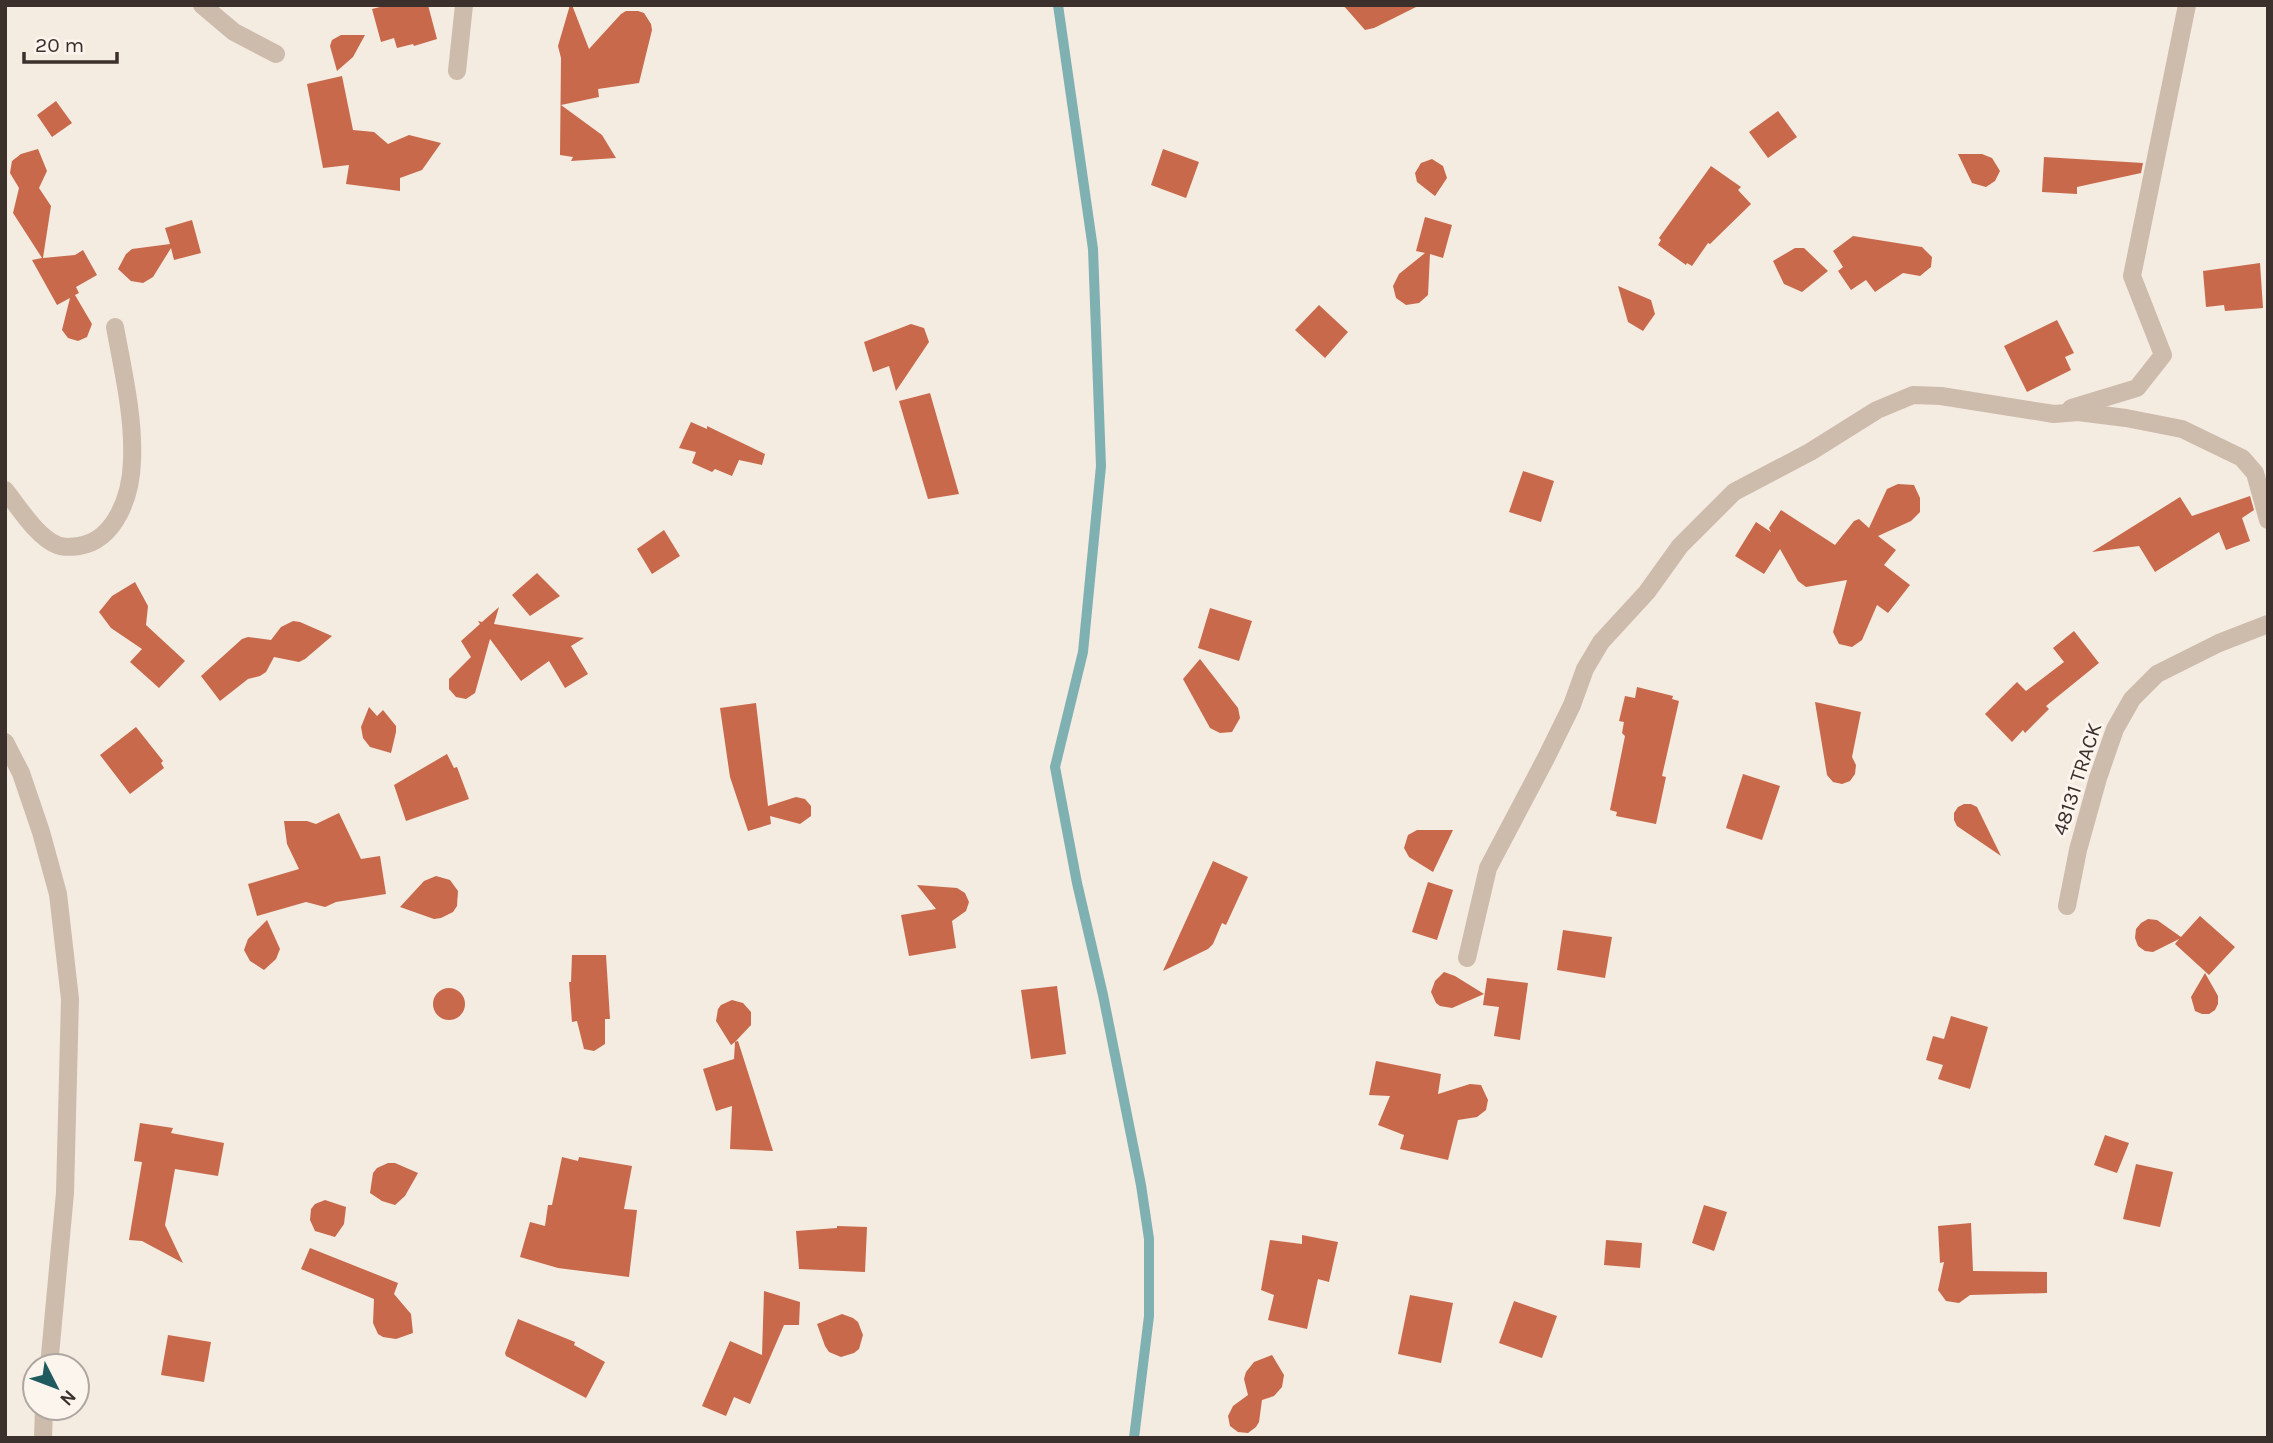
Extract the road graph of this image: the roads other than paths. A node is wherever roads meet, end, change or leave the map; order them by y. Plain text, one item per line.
1 (202, 5) edge
2 (464, 5) edge
3 (2187, 5) edge
4 (276, 54) dead end
5 (457, 71) dead end
6 (115, 327) dead end
7 (2054, 414) junction
8 (5, 490) edge
9 (2268, 520) edge
10 (2268, 624) edge
11 (5, 741) edge
12 (2067, 906) dead end
13 (1466, 958) dead end
14 (50, 1352) edge

1 - 4 street
2 - 5 street
3 - 7 street
6 - 8 street
7 - 9 street
7 - 13 street
10 - 12 street, 48131 TRACK
11 - 14 street

